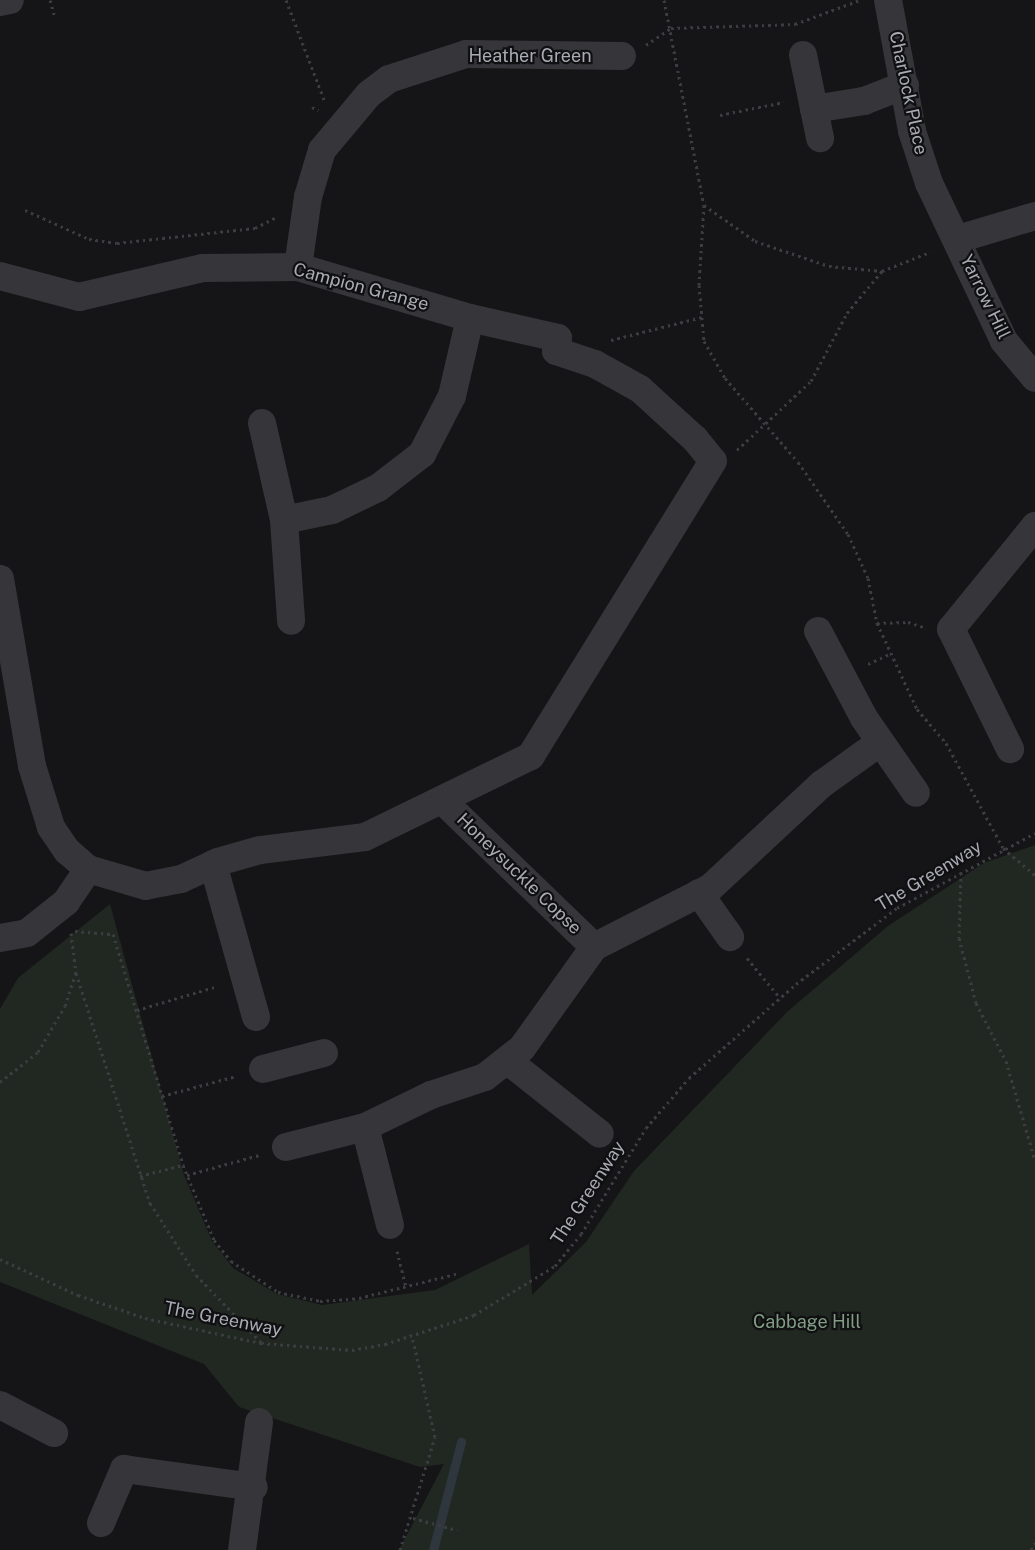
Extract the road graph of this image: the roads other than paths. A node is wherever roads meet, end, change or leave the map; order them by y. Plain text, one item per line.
1 (10, 0) edge
2 (888, 0) edge
3 (0, 2) edge
4 (802, 55) dead end
5 (622, 56) dead end
6 (905, 85) junction
7 (812, 103) junction
8 (820, 138) dead end
9 (1035, 216) edge
10 (958, 239) junction
11 (298, 267) junction
12 (0, 276) edge
13 (470, 318) junction
14 (1035, 378) edge
15 (262, 424) dead end
16 (284, 520) junction
17 (1035, 526) edge
18 (0, 579) edge
19 (291, 621) dead end
20 (818, 631) dead end
21 (12, 716) edge
22 (879, 743) junction
23 (1010, 749) dead end
24 (916, 793) dead end
25 (444, 802) junction
26 (213, 864) junction
27 (88, 869) junction
28 (699, 893) junction
29 (730, 937) road end
30 (0, 938) edge
31 (594, 947) junction
32 (256, 1017) dead end
33 (324, 1053) dead end
34 (508, 1061) junction
35 (263, 1069) road end
36 (365, 1127) junction
37 (600, 1134) dead end
38 (286, 1147) road end
39 (390, 1225) road end
40 (0, 1405) edge
41 (259, 1422) dead end
42 (54, 1433) dead end
43 (254, 1487) junction
44 (100, 1523) dead end
45 (242, 1550) edge

1 - 3 street
2 - 6 street, Charlock Place
4 - 7 street
5 - 11 street, Heather Green
6 - 7 street
6 - 10 street, Charlock Place
7 - 8 street
9 - 10 street
10 - 14 street, Yarrow Hill
11 - 12 street, Campion Grange
11 - 13 street, Campion Grange
13 - 16 street
13 - 25 street, Campion Grange
15 - 16 street
16 - 19 street
17 - 23 street
18 - 21 street
20 - 22 street
21 - 27 street
22 - 24 street
22 - 28 street, Honeysuckle Copse
25 - 26 street
25 - 31 street, Honeysuckle Copse
26 - 27 street
26 - 32 street
27 - 30 street
28 - 29 street
28 - 31 street, Honeysuckle Copse
31 - 34 street, Honeysuckle Copse
33 - 35 street
34 - 36 street, Honeysuckle Copse
34 - 37 street
36 - 38 street, Honeysuckle Copse
36 - 39 street
40 - 42 street
41 - 43 street
43 - 44 street
43 - 45 street

